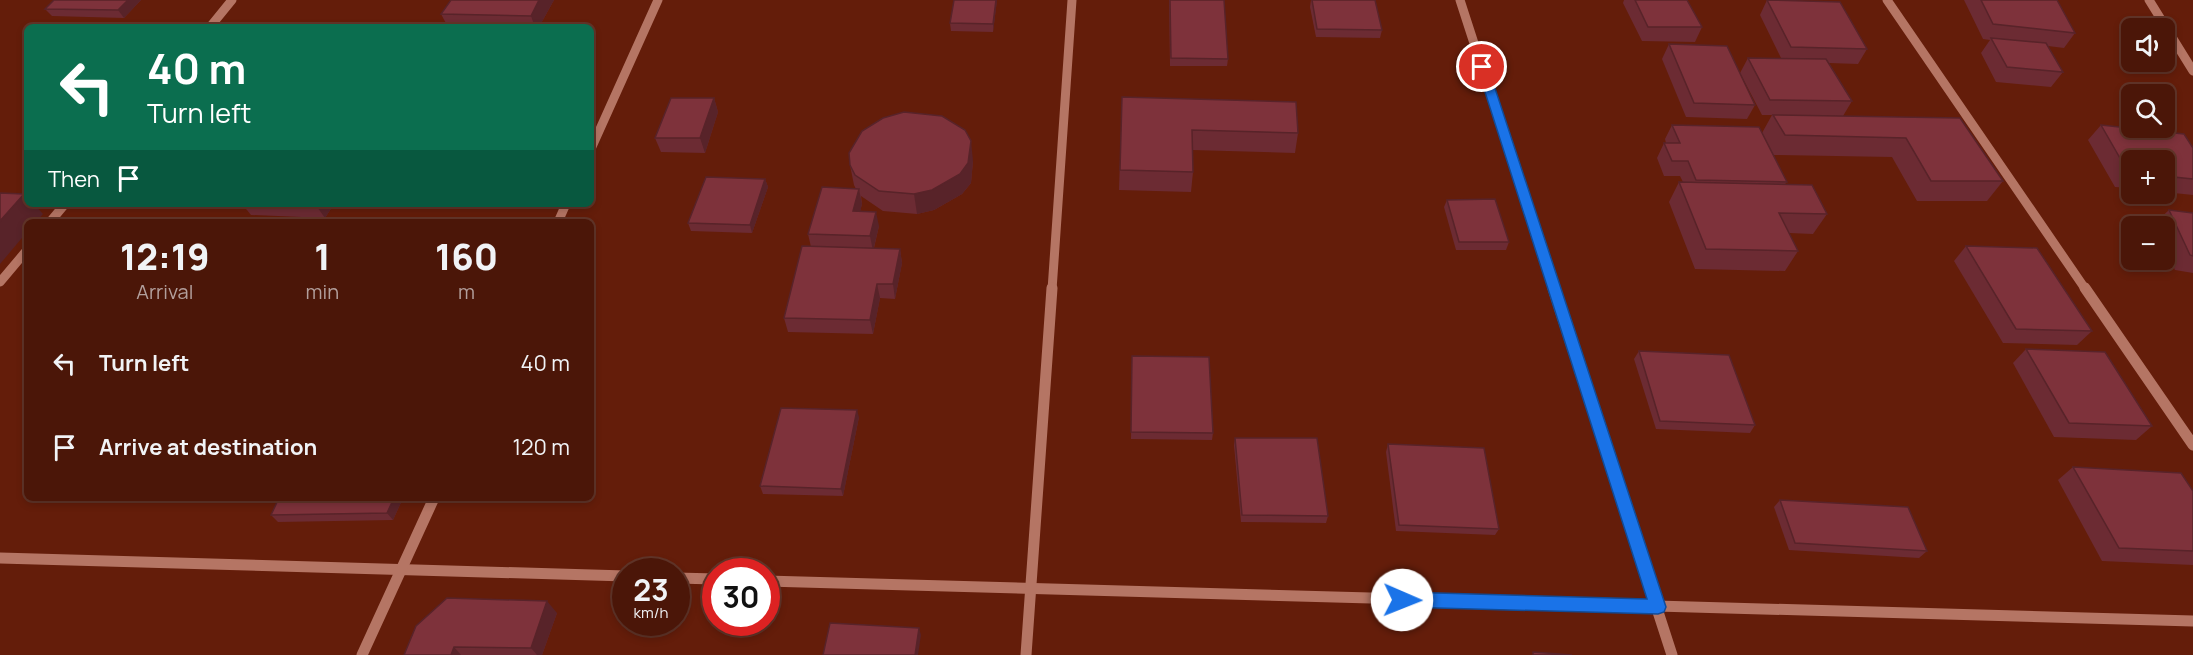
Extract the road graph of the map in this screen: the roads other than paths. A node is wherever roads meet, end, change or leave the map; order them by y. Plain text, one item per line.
1 (232, 0) edge
2 (658, 0) edge
3 (1072, 0) edge
4 (1460, 0) edge
5 (1887, 0) edge
6 (2149, 0) edge
7 (212, 24) edge
8 (2193, 71) edge
9 (594, 142) edge
10 (62, 207) edge
11 (52, 219) edge
12 (24, 254) edge
13 (0, 282) edge
14 (2193, 445) edge
15 (433, 501) edge
16 (0, 558) edge
17 (402, 569) junction
18 (612, 576) edge
19 (780, 581) edge
20 (1031, 589) junction
21 (1658, 607) junction
22 (2193, 621) edge
23 (362, 655) edge
24 (1026, 655) edge
25 (1672, 655) edge

1 - 7 street
2 - 9 street
3 - 20 street
4 - 21 street
5 - 14 street
6 - 8 street
10 - 11 street
12 - 13 street
15 - 17 street
16 - 17 street
17 - 18 street
17 - 23 street
19 - 20 street
20 - 21 street
20 - 24 street
21 - 22 street
21 - 25 street

